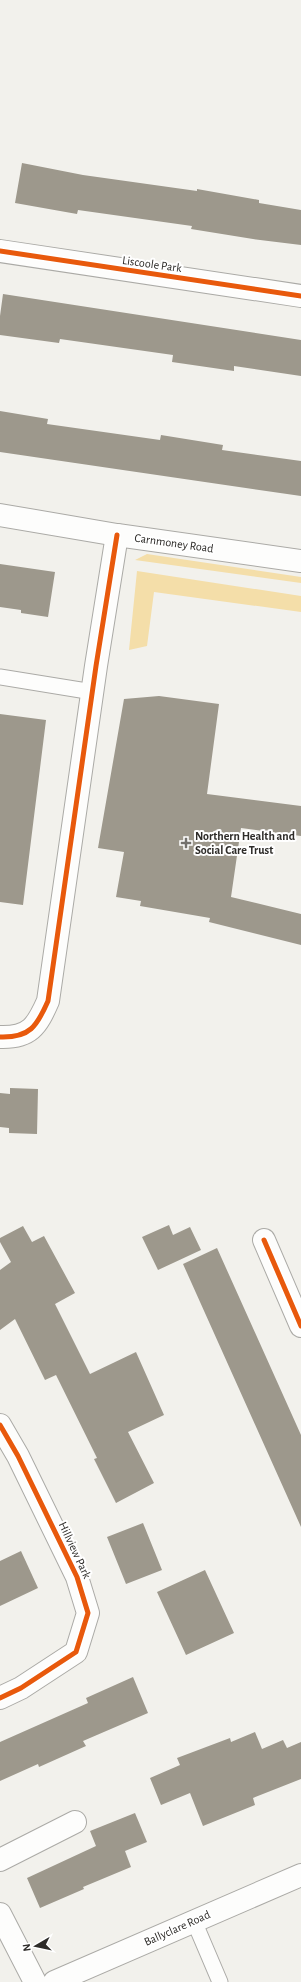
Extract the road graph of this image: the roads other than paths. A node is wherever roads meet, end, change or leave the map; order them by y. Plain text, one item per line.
1 (0, 251) edge
2 (301, 296) edge
3 (0, 515) edge
4 (117, 535) junction
5 (301, 561) edge
6 (0, 677) edge
7 (93, 692) junction
8 (0, 1037) edge
9 (264, 1240) dead end
10 (301, 1326) edge
11 (0, 1424) edge
12 (0, 1698) edge
13 (75, 1822) dead end
14 (0, 1860) edge
15 (301, 1875) edge
16 (0, 1914) edge
17 (194, 1921) junction
18 (35, 1982) edge
19 (54, 1982) edge
20 (220, 1982) edge

1 - 2 street, Liscoole Park
3 - 4 street, Carnmoney Road
4 - 5 street, Carnmoney Road
4 - 7 street
6 - 7 lane
7 - 8 street
9 - 10 street
11 - 12 street, Hillview Park
13 - 14 street
15 - 17 street, Ballyclare Road
16 - 18 street
17 - 19 street, Ballyclare Road
17 - 20 lane

